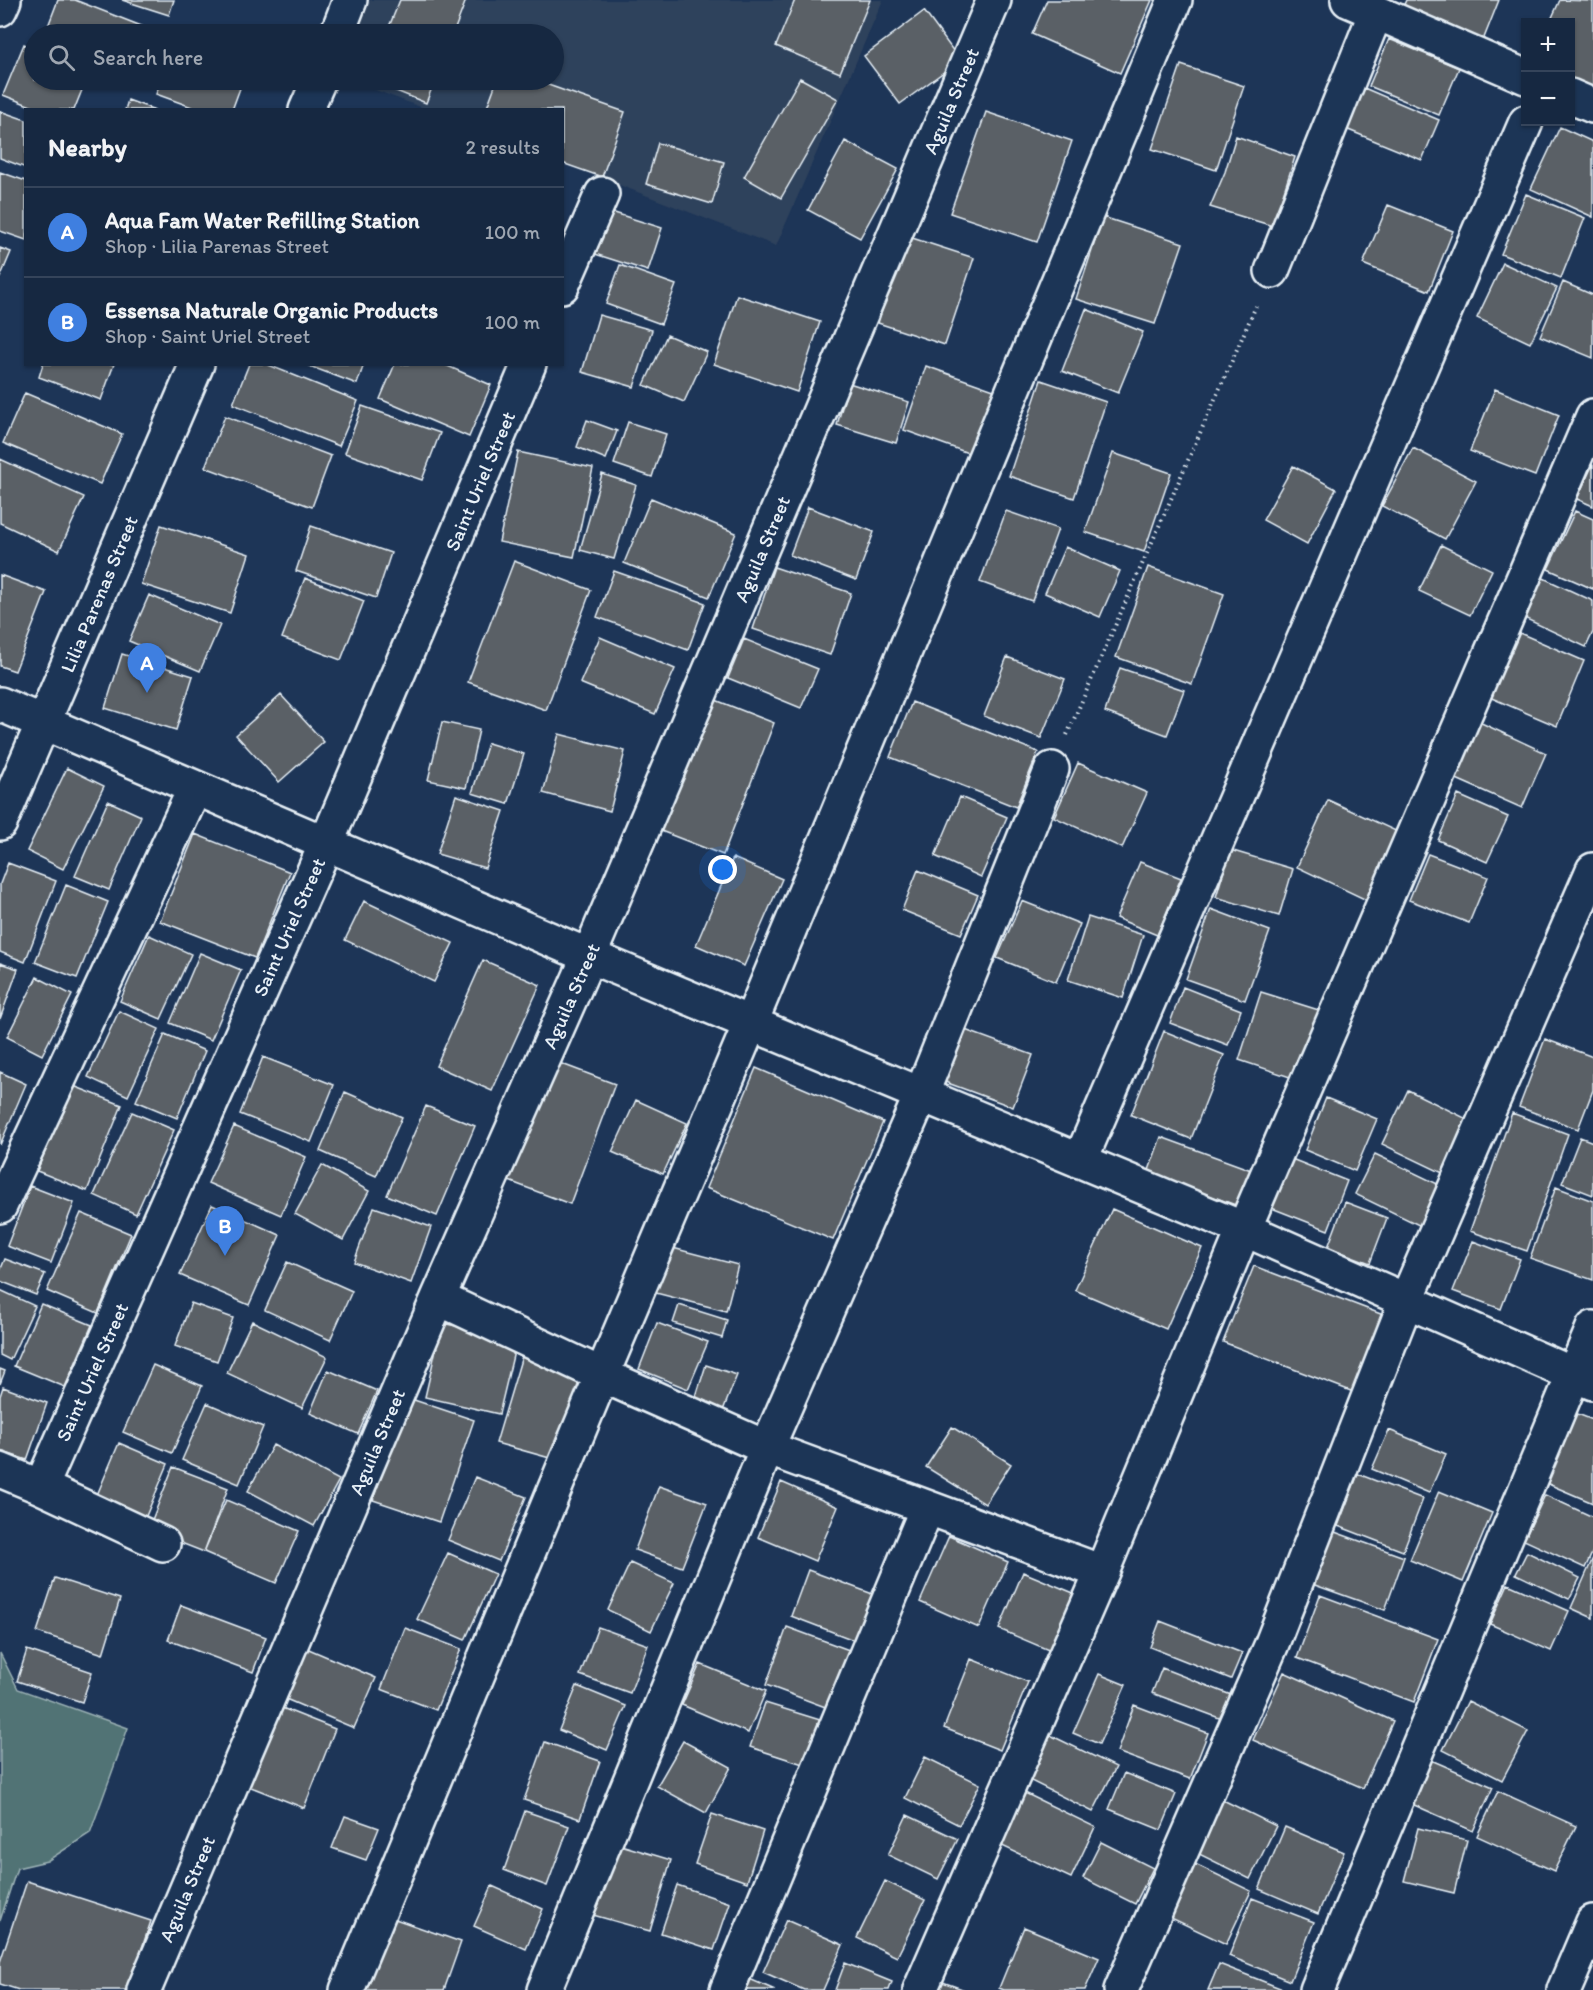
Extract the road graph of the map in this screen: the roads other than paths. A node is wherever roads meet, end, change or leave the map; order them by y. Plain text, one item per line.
1 (4, 0) edge
2 (350, 0) edge
3 (994, 0) edge
4 (1175, 0) edge
5 (1362, 6) edge
6 (0, 9) edge
7 (341, 24) edge
8 (1521, 75) edge
9 (315, 90) edge
10 (1575, 98) edge
11 (1593, 106) edge
12 (307, 108) edge
13 (1524, 126) edge
14 (602, 194) dead end
15 (1272, 271) road end
16 (564, 281) edge
17 (196, 366) edge
18 (528, 366) edge
19 (1593, 416) edge
20 (0, 704) edge
21 (44, 724) junction
22 (1052, 769) road end
23 (195, 788) junction
24 (0, 823) edge
25 (326, 844) junction
26 (1593, 870) edge
27 (589, 956) junction
28 (751, 1022) junction
29 (921, 1095) junction
30 (1080, 1161) junction
31 (0, 1206) edge
32 (1244, 1229) junction
33 (438, 1298) junction
34 (1406, 1301) junction
35 (1593, 1328) edge
36 (602, 1375) junction
37 (1583, 1379) edge
38 (767, 1448) junction
39 (0, 1470) edge
40 (41, 1487) junction
41 (927, 1508) junction
42 (163, 1544) dead end
43 (1102, 1572) junction
44 (1593, 1922) edge
45 (144, 1990) edge
46 (347, 1990) edge
47 (544, 1990) edge
48 (727, 1990) edge
49 (920, 1990) edge
50 (1121, 1990) edge
51 (1317, 1990) edge
52 (1564, 1990) edge

1 - 6 street
2 - 7 street
3 - 27 street, Aguila Street
4 - 28 street
5 - 8 street
5 - 15 street
9 - 12 street
10 - 11 street
13 - 30 street
14 - 16 street
17 - 21 street, Lilia Parenas Street
18 - 25 street, Saint Uriel Street
19 - 32 street
20 - 21 street
21 - 23 street
21 - 24 street, Lilia Parenas Street
22 - 29 street
23 - 25 street
23 - 31 street
25 - 27 street
25 - 40 street, Saint Uriel Street
26 - 34 street
27 - 28 street
27 - 33 street, Aguila Street
28 - 29 street
28 - 36 street
29 - 30 street
29 - 38 street
30 - 32 street
32 - 34 street
32 - 43 street
33 - 36 street
33 - 45 street, Aguila Street
34 - 37 street
34 - 50 street
35 - 37 street
36 - 38 street
36 - 46 street
37 - 51 street
38 - 41 street
38 - 47 street
39 - 40 street
40 - 42 street
41 - 43 street
41 - 48 street
43 - 49 street
44 - 52 street

